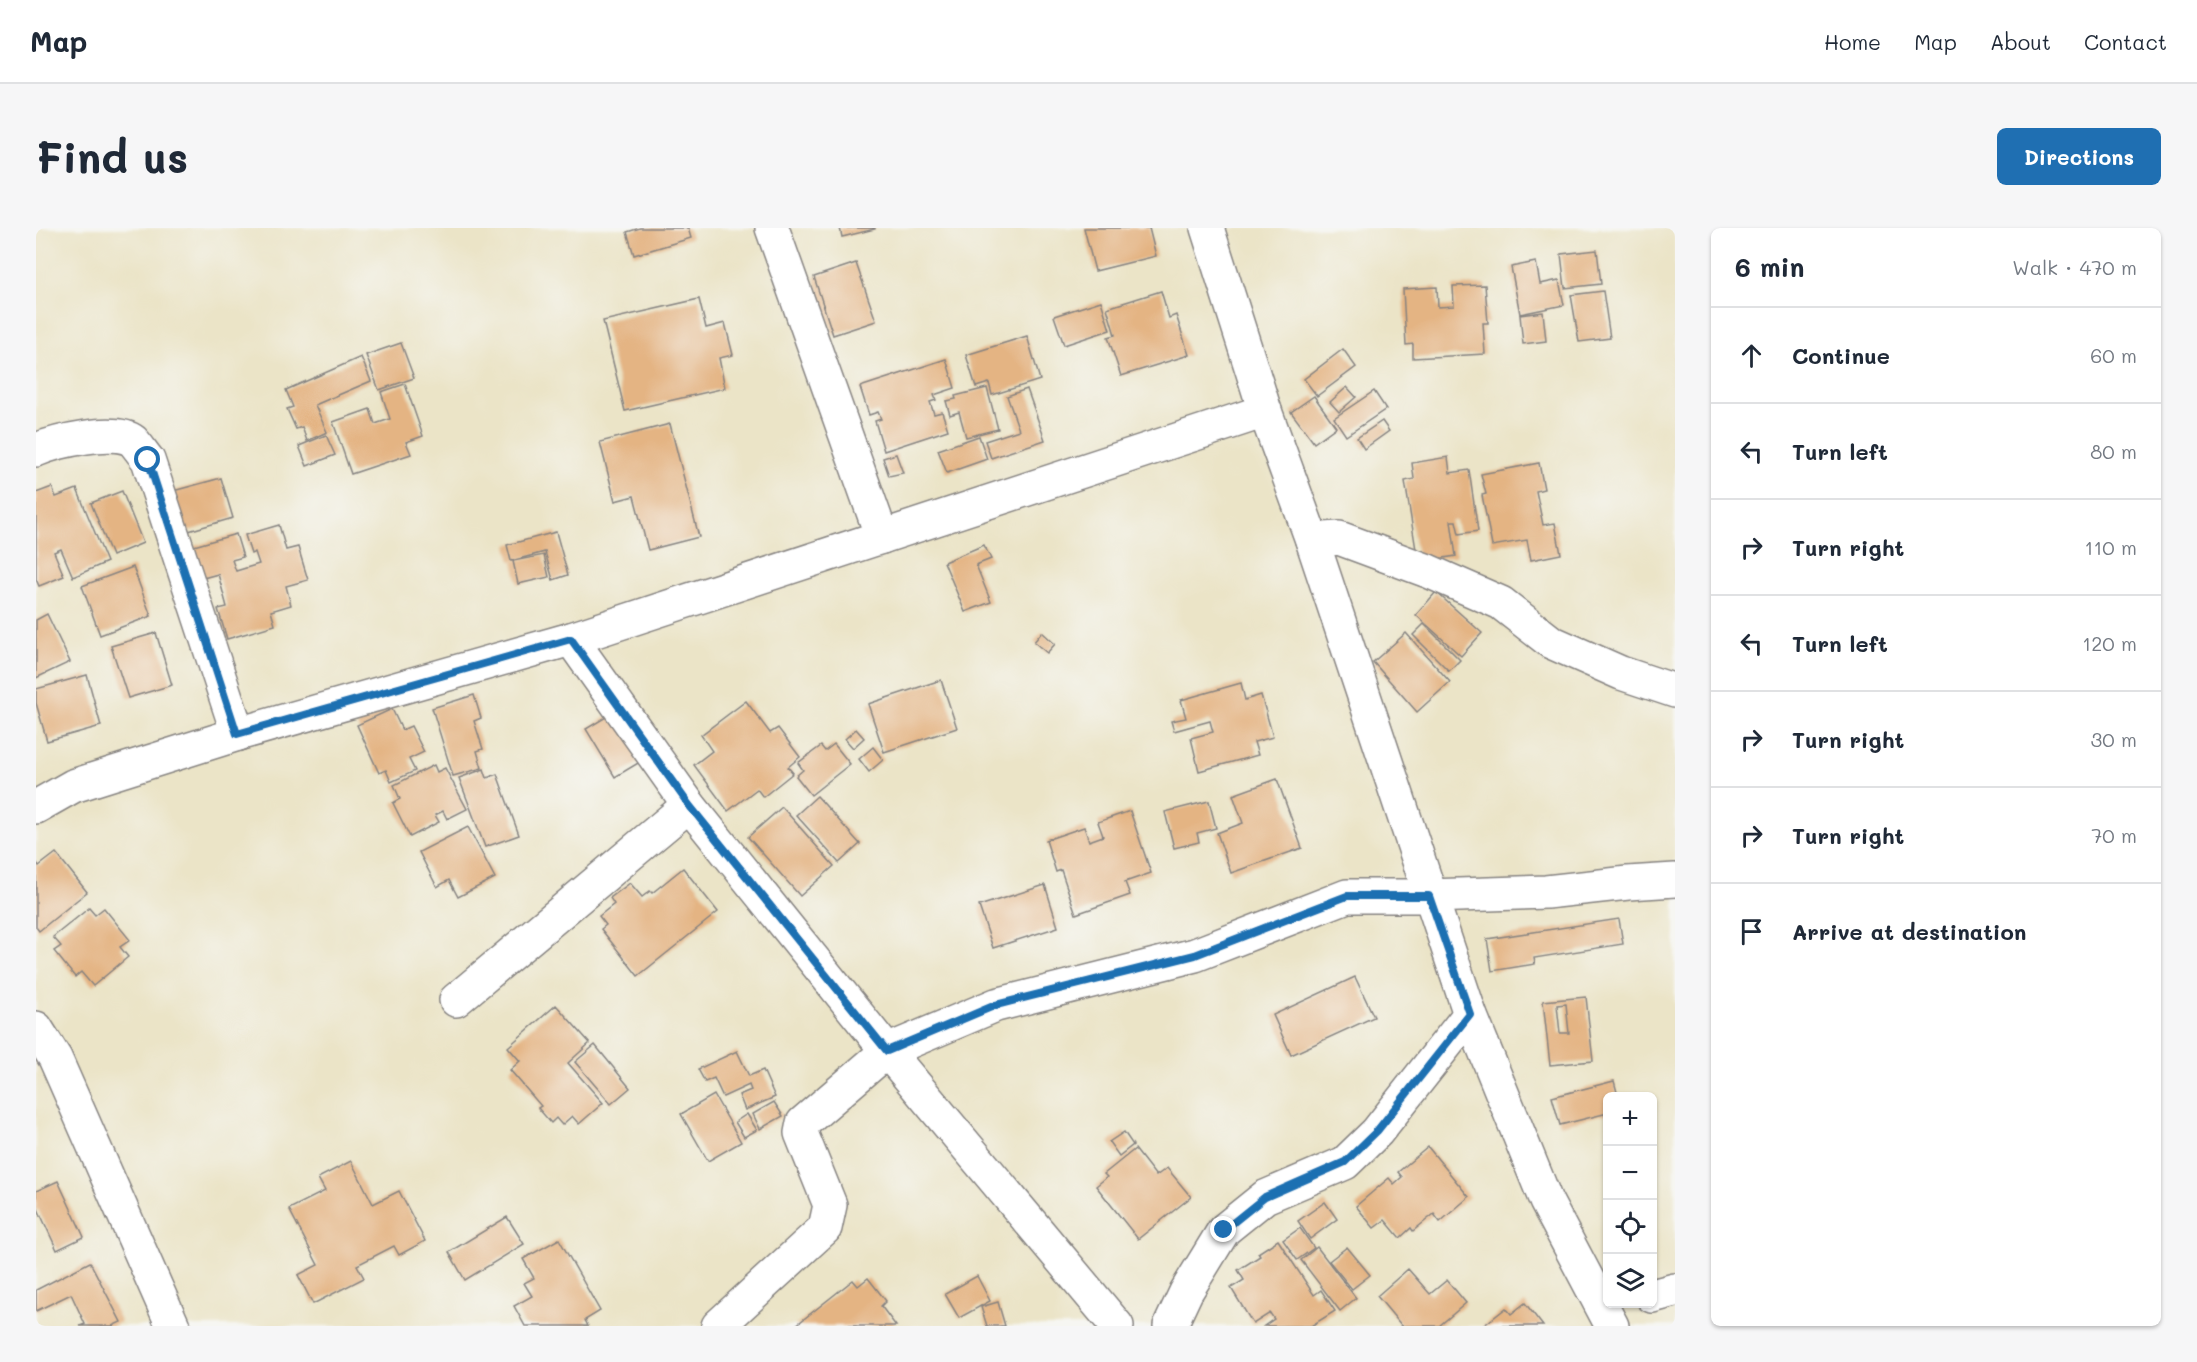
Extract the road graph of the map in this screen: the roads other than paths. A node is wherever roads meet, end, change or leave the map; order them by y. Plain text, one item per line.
1 (772, 228) edge
2 (1207, 228) edge
3 (1266, 411) junction
4 (36, 450) edge
5 (882, 537) junction
6 (1312, 540) junction
7 (571, 639) junction
8 (1675, 691) edge
9 (237, 734) junction
10 (689, 805) junction
11 (36, 807) edge
12 (1675, 880) edge
13 (1429, 896) junction
14 (456, 1000) dead end
15 (1470, 1014) junction
16 (36, 1028) edge
17 (887, 1051) junction
18 (1675, 1290) edge
19 (1657, 1295) edge
20 (1610, 1312) edge
21 (173, 1326) edge
22 (718, 1326) edge
23 (1117, 1326) edge
24 (1170, 1326) edge

1 - 5 street
2 - 3 street
3 - 5 street
3 - 6 street
4 - 9 street
5 - 7 street
6 - 8 street
6 - 13 street
7 - 9 street
7 - 10 street
9 - 11 street
10 - 14 street
10 - 17 street
12 - 13 street
13 - 15 street
13 - 17 street
15 - 20 street
15 - 24 street
16 - 21 street
17 - 22 street
17 - 23 street
18 - 19 street

